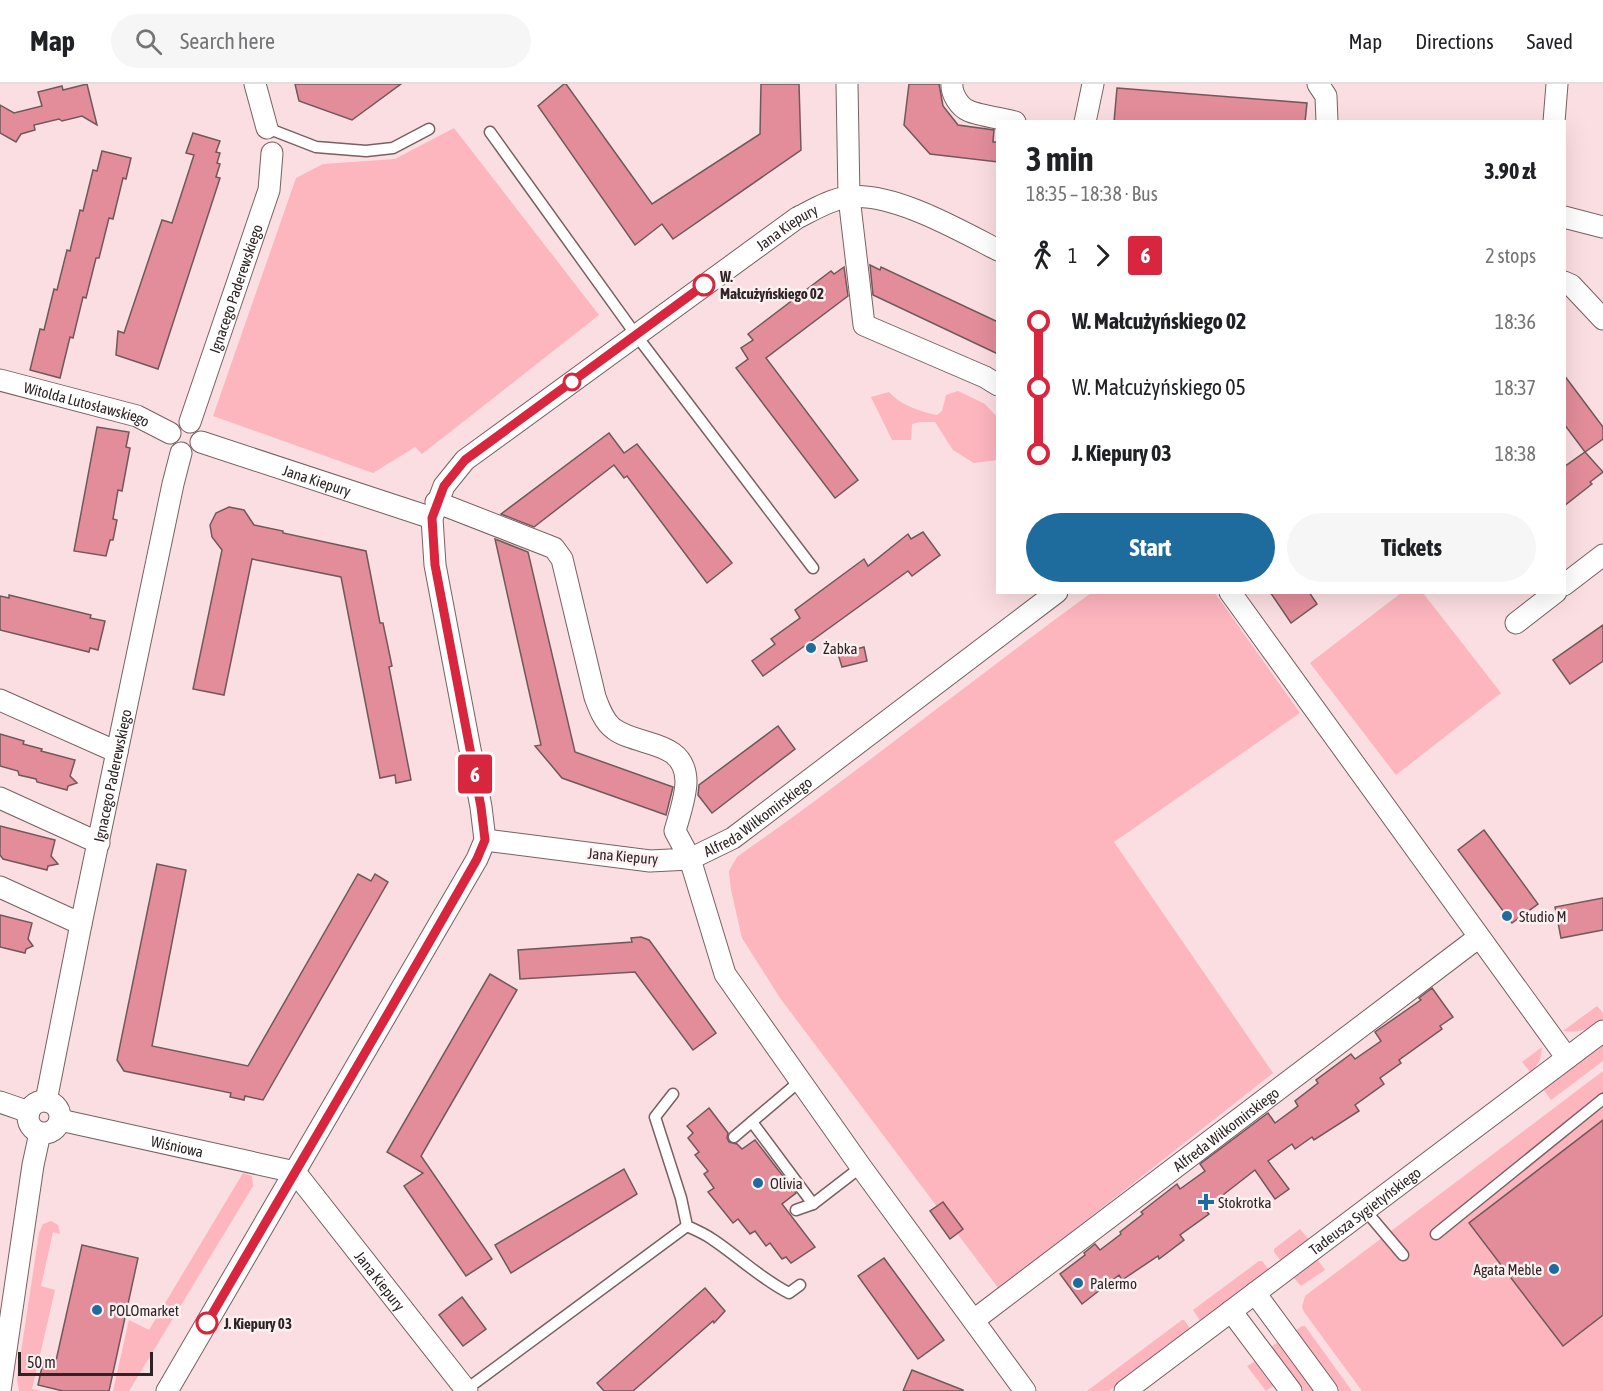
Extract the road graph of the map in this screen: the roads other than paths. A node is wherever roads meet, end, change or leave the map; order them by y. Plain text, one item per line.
1 (255, 84) edge
2 (847, 84) edge
3 (952, 84) edge
4 (1093, 84) edge
5 (1318, 84) edge
6 (1557, 84) edge
7 (1006, 120) edge
8 (1085, 120) edge
9 (1327, 120) edge
10 (1554, 120) edge
11 (267, 128) joint
12 (429, 129) dead end
13 (490, 132) dead end
14 (272, 153) dead end
15 (849, 197) junction
16 (1566, 218) edge
17 (1603, 227) edge
18 (996, 249) edge
19 (1566, 283) edge
20 (1603, 320) edge
21 (636, 335) junction
22 (0, 380) edge
23 (996, 384) edge
24 (190, 422) junction
25 (170, 433) junction
26 (201, 442) junction
27 (182, 453) junction
28 (434, 510) junction
29 (1603, 555) edge
30 (813, 568) dead end
31 (1566, 583) edge
32 (1054, 594) edge
33 (1231, 594) edge
34 (1553, 594) edge
35 (1516, 623) dead end
36 (0, 700) edge
37 (117, 752) junction
38 (0, 798) edge
39 (485, 840) junction
40 (99, 843) junction
41 (690, 859) junction
42 (0, 887) edge
43 (81, 924) junction
44 (1479, 937) junction
45 (1603, 1031) edge
46 (1567, 1058) junction
47 (801, 1081) junction
48 (673, 1094) dead end
49 (1603, 1100) edge
50 (0, 1102) edge
51 (38, 1106) junction
52 (60, 1120) junction
53 (752, 1122) junction
54 (40, 1133) junction
55 (734, 1137) dead end
56 (861, 1167) junction
57 (296, 1172) junction
58 (813, 1204) junction
59 (796, 1210) dead end
60 (1365, 1210) junction
61 (687, 1226) junction
62 (1436, 1234) dead end
63 (1403, 1255) dead end
64 (800, 1285) dead end
65 (1255, 1293) junction
66 (1232, 1311) junction
67 (974, 1320) junction
68 (3, 1347) edge
69 (0, 1391) edge
70 (167, 1391) edge
71 (466, 1391) edge
72 (1025, 1391) edge
73 (1125, 1391) edge
74 (1291, 1391) edge
75 (1327, 1391) edge

1 - 11 street
2 - 15 street
3 - 7 street
4 - 8 street
5 - 9 street
6 - 10 street
11 - 12 lane
13 - 21 lane
14 - 24 street, Ignacego Paderewskiego
15 - 18 street, Jana Kiepury
15 - 21 street, Jana Kiepury
15 - 23 street
16 - 17 street
19 - 20 street
21 - 28 street, Jana Kiepury
21 - 30 lane
22 - 25 street, Witolda Lutosławskiego
24 - 25 street
24 - 26 street
25 - 27 street
26 - 27 street
26 - 28 street, Jana Kiepury
27 - 37 street, Ignacego Paderewskiego
28 - 39 street
28 - 41 street
29 - 31 street
32 - 41 street, Alfreda Wiłkomirskiego
33 - 44 street
34 - 35 street
36 - 37 street
37 - 40 street, Ignacego Paderewskiego
38 - 40 street
39 - 41 street, Jana Kiepury
39 - 57 street
40 - 43 street, Ignacego Paderewskiego
41 - 47 street, Alfreda Wiłkomirskiego
42 - 43 street
43 - 51 street, Ignacego Paderewskiego
44 - 46 street
44 - 67 street, Alfreda Wiłkomirskiego
45 - 46 street, Tadeusza Sygietyńskiego
46 - 60 street, Tadeusza Sygietyńskiego
47 - 53 lane
47 - 56 street, Alfreda Wiłkomirskiego
48 - 61 lane
49 - 62 lane
50 - 51 street
51 - 52 street
51 - 54 street
52 - 54 street
52 - 57 street, Wiśniowa
53 - 55 lane
53 - 58 lane
54 - 68 street
56 - 58 lane
56 - 67 street, Alfreda Wiłkomirskiego
57 - 70 street
57 - 71 street, Jana Kiepury
58 - 59 lane
60 - 63 lane
60 - 65 street, Tadeusza Sygietyńskiego
61 - 64 lane
61 - 71 lane
65 - 66 street, Tadeusza Sygietyńskiego
65 - 75 street
66 - 73 street, Tadeusza Sygietyńskiego
66 - 74 street
67 - 72 street, Alfreda Wiłkomirskiego
68 - 69 street

